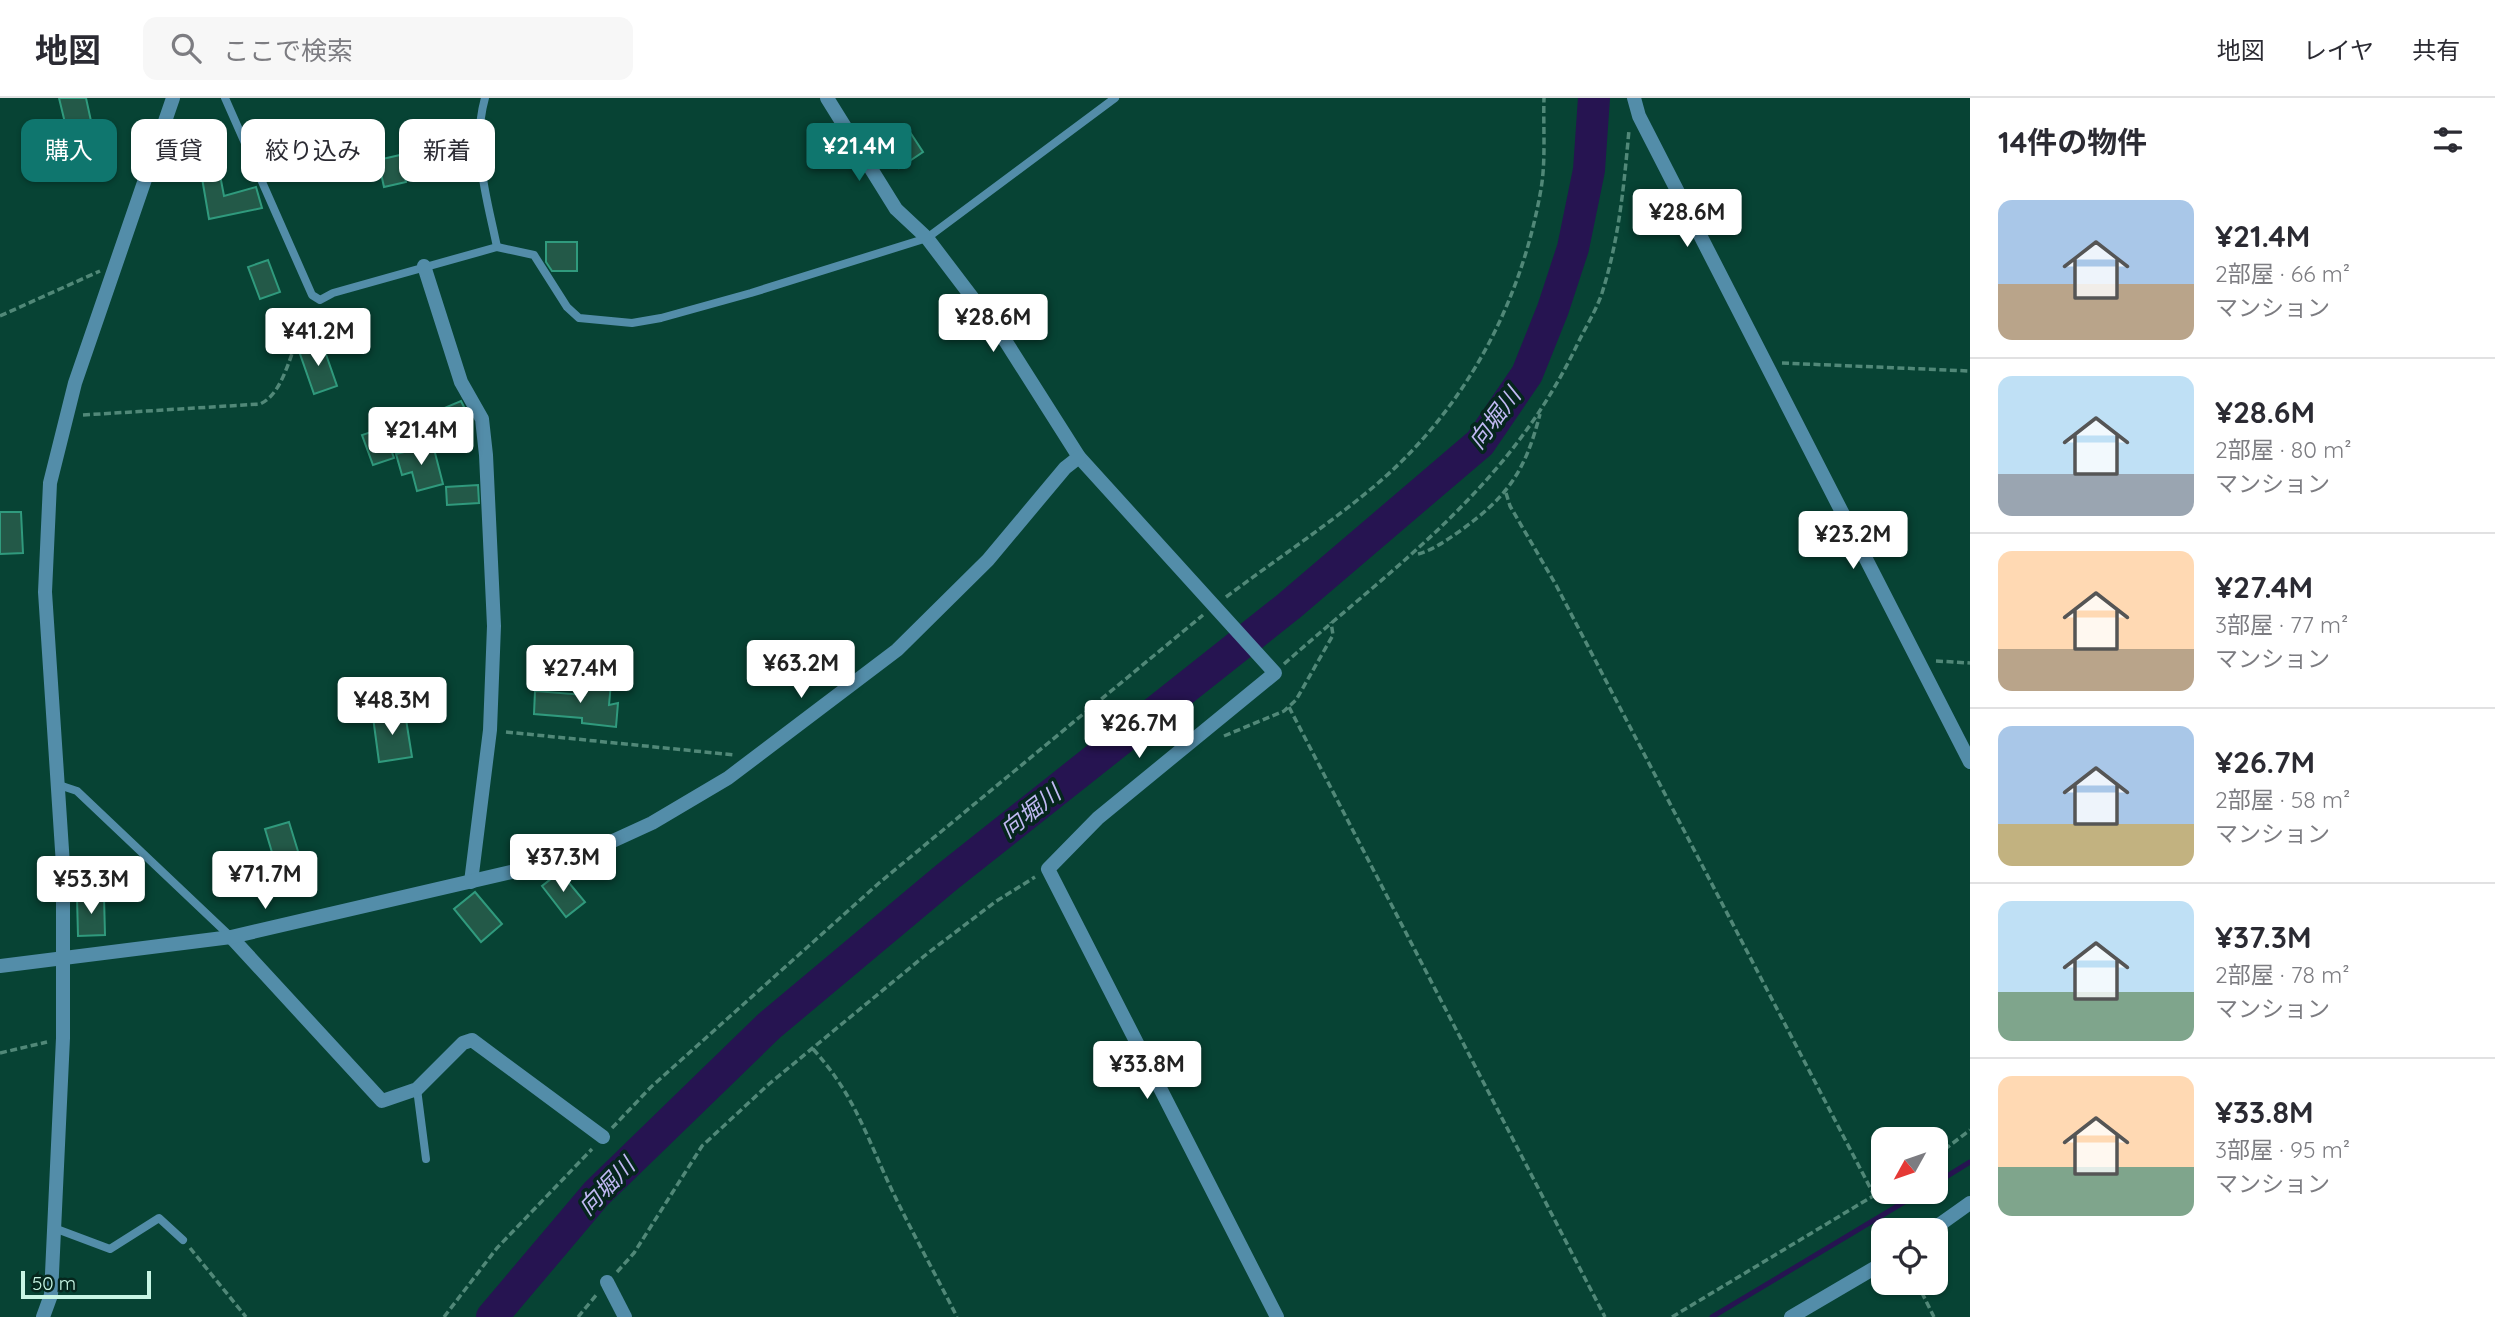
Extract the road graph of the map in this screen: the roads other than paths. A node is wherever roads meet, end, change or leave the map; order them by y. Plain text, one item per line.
1 (173, 98) edge
2 (225, 98) edge
3 (485, 98) edge
4 (827, 98) edge
5 (1115, 98) edge
6 (1634, 98) edge
7 (927, 238) junction
8 (497, 247) junction
9 (424, 266) junction
10 (1079, 457) junction
11 (1970, 762) edge
12 (60, 785) junction
13 (471, 882) junction
14 (231, 937) junction
15 (61, 957) junction
16 (1, 963) edge
17 (417, 1089) junction
18 (603, 1137) road end
19 (426, 1159) dead end
20 (1970, 1203) edge
21 (1948, 1219) edge
22 (54, 1228) junction
23 (183, 1240) road end
24 (1871, 1270) edge
25 (607, 1282) road end
26 (43, 1317) edge
27 (625, 1317) edge
28 (1277, 1317) edge
29 (1791, 1317) edge

1 - 12 street
2 - 9 lane
3 - 8 lane
4 - 7 street
5 - 7 lane
6 - 11 street
7 - 8 lane
7 - 10 street
8 - 9 lane
9 - 13 street
10 - 13 street
10 - 28 street
12 - 14 lane
12 - 15 street
13 - 14 street
14 - 15 street
14 - 17 street
15 - 16 street
15 - 22 street
17 - 18 street
17 - 19 lane
20 - 21 street
22 - 23 lane
22 - 26 street
24 - 29 street
25 - 27 street

